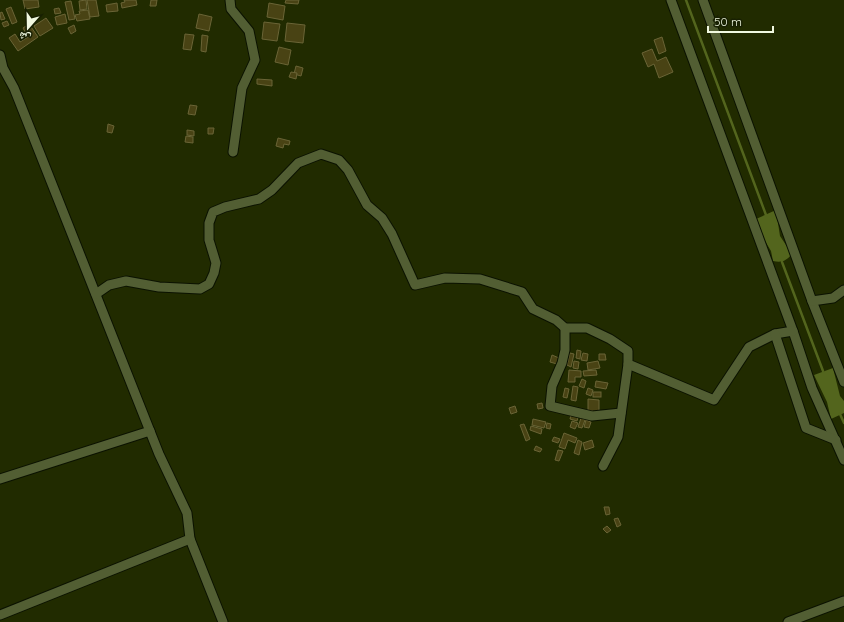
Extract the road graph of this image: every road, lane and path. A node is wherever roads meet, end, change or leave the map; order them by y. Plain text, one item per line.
1 (230, 0) edge
2 (670, 0) edge
3 (703, 0) edge
4 (0, 55) edge
5 (233, 152) dead end
6 (844, 290) edge
7 (96, 294) junction
8 (812, 301) junction
9 (565, 328) junction
10 (793, 331) junction
11 (775, 334) junction
12 (628, 364) junction
13 (844, 382) edge
14 (621, 413) junction
15 (150, 431) junction
16 (836, 440) junction
17 (844, 460) edge
18 (603, 466) dead end
19 (0, 479) edge
20 (190, 539) junction
21 (844, 601) edge
22 (0, 615) edge
23 (223, 622) edge
24 (788, 622) edge

1 - 5 street
2 - 10 street
3 - 8 street
4 - 7 street
6 - 8 street
7 - 9 street
7 - 15 street
8 - 13 street
9 - 12 street
9 - 14 street
10 - 11 street
10 - 16 street
11 - 12 street
11 - 16 street
12 - 14 street
14 - 18 street
15 - 19 street
15 - 20 street
16 - 17 street
20 - 22 street
20 - 23 street
21 - 24 street

